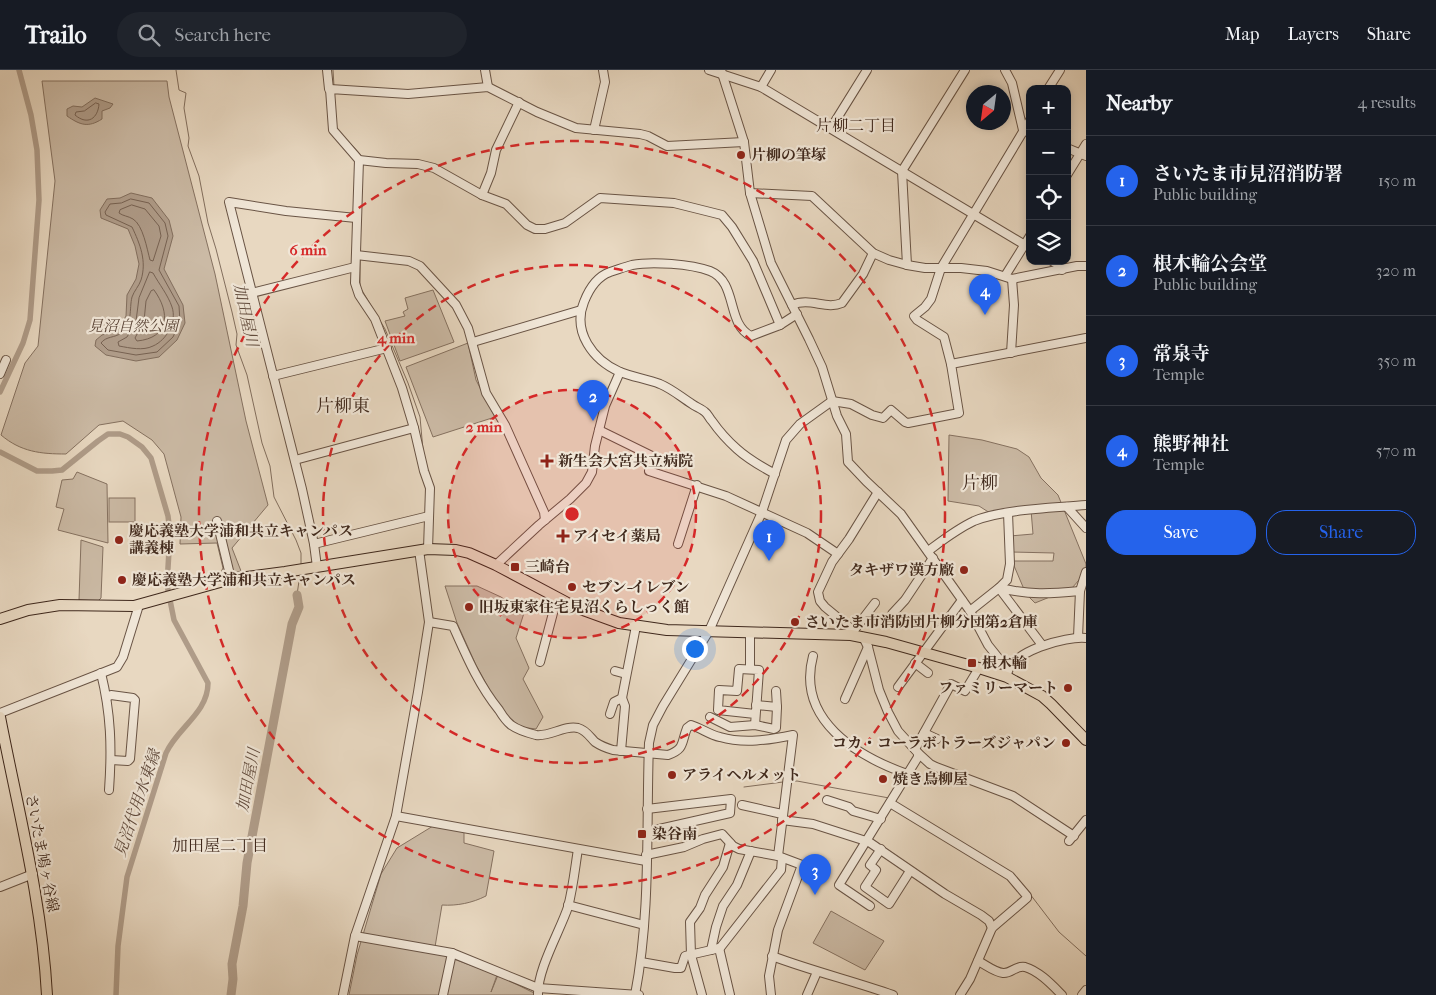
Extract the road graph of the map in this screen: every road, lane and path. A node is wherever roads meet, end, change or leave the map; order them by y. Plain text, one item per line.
1 (327, 70) edge
2 (485, 70) edge
3 (603, 70) edge
4 (709, 70) edge
5 (771, 70) edge
6 (867, 70) edge
7 (964, 70) edge
8 (1005, 70) edge
9 (1060, 70) edge
10 (721, 72) edge
11 (1051, 85) edge
12 (488, 87) junction
13 (761, 87) junction
14 (329, 89) dead end
15 (519, 102) junction
16 (831, 128) junction
17 (594, 130) junction
18 (1026, 130) edge
19 (1026, 134) edge
20 (744, 142) junction
21 (1086, 144) edge
22 (1071, 150) edge
23 (1083, 155) edge
24 (358, 160) junction
25 (1071, 170) edge
26 (902, 171) junction
27 (750, 193) junction
28 (482, 195) junction
29 (973, 214) junction
30 (356, 218) junction
31 (1026, 246) edge
32 (1026, 249) edge
33 (873, 253) junction
34 (356, 255) junction
35 (907, 265) junction
36 (1059, 265) edge
37 (1086, 266) edge
38 (354, 267) junction
39 (941, 268) junction
40 (1062, 270) junction
41 (1008, 278) junction
42 (252, 294) junction
43 (792, 305) junction
44 (581, 310) junction
45 (797, 314) junction
46 (780, 325) junction
47 (1086, 338) edge
48 (473, 342) junction
49 (387, 348) junction
50 (1011, 353) junction
51 (6, 360) dead end
52 (951, 364) junction
53 (620, 372) junction
54 (0, 374) edge
55 (273, 376) junction
56 (832, 401) junction
57 (414, 428) junction
58 (599, 430) junction
59 (295, 460) junction
60 (775, 474) junction
61 (697, 485) junction
62 (878, 492) junction
63 (1086, 505) edge
64 (1067, 507) junction
65 (762, 512) junction
66 (1008, 514) junction
67 (430, 516) junction
68 (545, 520) junction
69 (217, 521) dead end
70 (1086, 528) edge
71 (314, 544) junction
72 (678, 544) dead end
73 (424, 549) junction
74 (928, 551) junction
75 (838, 554) junction
76 (933, 558) junction
77 (496, 565) junction
78 (317, 567) junction
79 (1086, 572) edge
80 (231, 579) junction
81 (999, 588) junction
82 (1080, 591) junction
83 (557, 598) junction
84 (962, 600) junction
85 (875, 603) dead end
86 (139, 606) junction
87 (970, 611) junction
88 (892, 614) dead end
89 (0, 619) edge
90 (430, 622) junction
91 (636, 626) junction
92 (709, 631) junction
93 (750, 632) junction
94 (853, 633) junction
95 (863, 637) junction
96 (1082, 638) edge
97 (1042, 645) junction
98 (868, 647) junction
99 (923, 652) junction
100 (813, 656) dead end
101 (540, 662) dead end
102 (916, 663) junction
103 (979, 668) junction
104 (750, 669) junction
105 (615, 671) dead end
106 (101, 673) junction
107 (928, 673) dead end
108 (1007, 673) junction
109 (626, 674) junction
110 (898, 687) dead end
111 (776, 691) dead end
112 (107, 697) junction
113 (622, 698) junction
114 (845, 699) dead end
115 (756, 705) junction
116 (777, 707) junction
117 (610, 714) dead end
118 (756, 714) junction
119 (0, 715) edge
120 (710, 717) dead end
121 (755, 725) junction
122 (924, 733) junction
123 (1085, 738) edge
124 (937, 739) dead end
125 (621, 751) junction
126 (917, 751) junction
127 (648, 754) junction
128 (111, 760) junction
129 (908, 774) junction
130 (109, 790) dead end
131 (827, 800) dead end
132 (890, 803) junction
133 (692, 804) junction
134 (742, 805) dead end
135 (647, 809) junction
136 (396, 816) junction
137 (782, 817) junction
138 (880, 819) junction
139 (1086, 820) edge
140 (694, 821) junction
141 (646, 832) junction
142 (867, 842) junction
143 (730, 843) junction
144 (578, 849) junction
145 (881, 850) junction
146 (751, 851) junction
147 (780, 857) junction
148 (646, 858) junction
149 (910, 871) junction
150 (33, 874) junction
151 (0, 887) edge
152 (568, 905) junction
153 (870, 906) dead end
154 (644, 925) junction
155 (992, 928) junction
156 (355, 936) junction
157 (715, 949) junction
158 (452, 953) junction
159 (691, 955) junction
160 (772, 956) junction
161 (978, 961) junction
162 (641, 962) junction
163 (816, 972) junction
164 (870, 987) junction
165 (1086, 990) edge
166 (538, 992) edge
167 (47, 995) edge
168 (342, 995) edge
169 (443, 995) edge
170 (637, 995) edge
171 (702, 995) edge
172 (730, 995) edge
173 (771, 995) edge
174 (807, 995) edge
175 (866, 995) edge
176 (893, 995) edge
177 (960, 995) edge
178 (1062, 995) edge
179 (1082, 995) edge

1 - 14 street
2 - 12 street
3 - 17 street
4 - 10 street
5 - 13 street
6 - 16 street
7 - 26 street
8 - 18 street
9 - 11 street
10 - 13 street
10 - 20 street
12 - 15 street
12 - 24 street
13 - 16 street
15 - 17 street
15 - 28 street
16 - 26 street
17 - 20 street
19 - 29 street
20 - 27 street
21 - 23 street
22 - 23 street
23 - 25 street
24 - 28 street
24 - 30 street
26 - 29 street
26 - 35 street
27 - 33 street
27 - 43 street
28 - 46 street
29 - 31 street
29 - 39 street
30 - 34 street
30 - 42 street
32 - 41 street
33 - 35 street
33 - 43 street
34 - 38 street
34 - 48 street
35 - 39 street
36 - 40 street
37 - 40 street
38 - 42 street
38 - 49 street
39 - 41 street
39 - 52 street
40 - 41 street
41 - 50 street
42 - 55 street
43 - 45 street
44 - 46 street
44 - 48 street
44 - 53 street
45 - 46 street
45 - 56 street
47 - 50 street
48 - 68 street
49 - 55 street
49 - 57 street
50 - 52 street
51 - 54 street
52 - 56 street
53 - 58 street
53 - 60 street
55 - 59 street
56 - 60 street
56 - 62 street
57 - 59 street
57 - 67 street
58 - 61 street
58 - 68 street
59 - 71 street
60 - 65 street
61 - 65 street
61 - 72 street
62 - 74 street
62 - 75 street
63 - 64 street
64 - 66 street
64 - 70 street
65 - 75 street
65 - 92 street
66 - 74 street
66 - 81 street
67 - 71 street
67 - 73 street
68 - 77 street
69 - 80 street
71 - 78 street
73 - 77 main road
73 - 78 main road
73 - 90 street
74 - 76 street
75 - 94 street
76 - 84 street
76 - 88 street
77 - 83 main road
78 - 80 main road
79 - 82 street
80 - 86 main road
81 - 82 street
81 - 87 street
81 - 97 street
82 - 96 street
83 - 91 main road
83 - 101 street
84 - 87 street
84 - 99 street
85 - 94 street
86 - 89 main road
86 - 106 street
87 - 108 street
90 - 125 street
90 - 136 street
91 - 92 main road
91 - 109 street
92 - 93 main road
92 - 127 street
93 - 94 main road
93 - 104 street
94 - 95 main road
95 - 98 street
95 - 99 main road
96 - 97 street
97 - 108 street
98 - 114 street
98 - 126 street
99 - 102 street
99 - 103 main road
100 - 129 street
102 - 107 street
102 - 110 street
103 - 108 main road
103 - 122 street
104 - 115 street
104 - 118 street
105 - 109 street
106 - 112 street
106 - 119 street
108 - 123 main road
109 - 113 street
111 - 116 street
112 - 128 street
112 - 128 street
113 - 117 street
113 - 125 street
115 - 116 street
115 - 118 street
116 - 121 street
118 - 121 street
119 - 150 main road, さいたま鳩ヶ谷線
120 - 121 street
122 - 124 street
122 - 126 street
125 - 127 street
126 - 129 street
126 - 139 street
127 - 135 street
127 - 137 street
128 - 130 street
129 - 132 street
131 - 138 street
132 - 138 street
132 - 155 street
133 - 135 street
133 - 140 street
133 - 140 street
134 - 137 street
135 - 141 street
136 - 144 street
136 - 156 street
137 - 142 street
137 - 147 street
138 - 142 street
140 - 141 street
141 - 148 street
142 - 145 street
142 - 153 street
143 - 146 street
143 - 148 street
143 - 159 street
144 - 148 street
144 - 152 street
145 - 149 street
145 - 149 street
146 - 147 street
146 - 157 street
147 - 157 street
147 - 160 street
148 - 154 street
149 - 155 street
150 - 151 street
150 - 167 main road, さいたま鳩ヶ谷線
152 - 154 street
152 - 166 street
154 - 162 street
155 - 161 street
156 - 158 street
156 - 168 street
157 - 159 street
157 - 172 street
158 - 166 street
158 - 169 street
159 - 162 street
159 - 171 street
160 - 163 street
160 - 173 street
161 - 177 street
161 - 178 street
162 - 170 street
163 - 164 street
163 - 174 street
164 - 175 street
164 - 176 street
165 - 179 street
166 - 170 street

